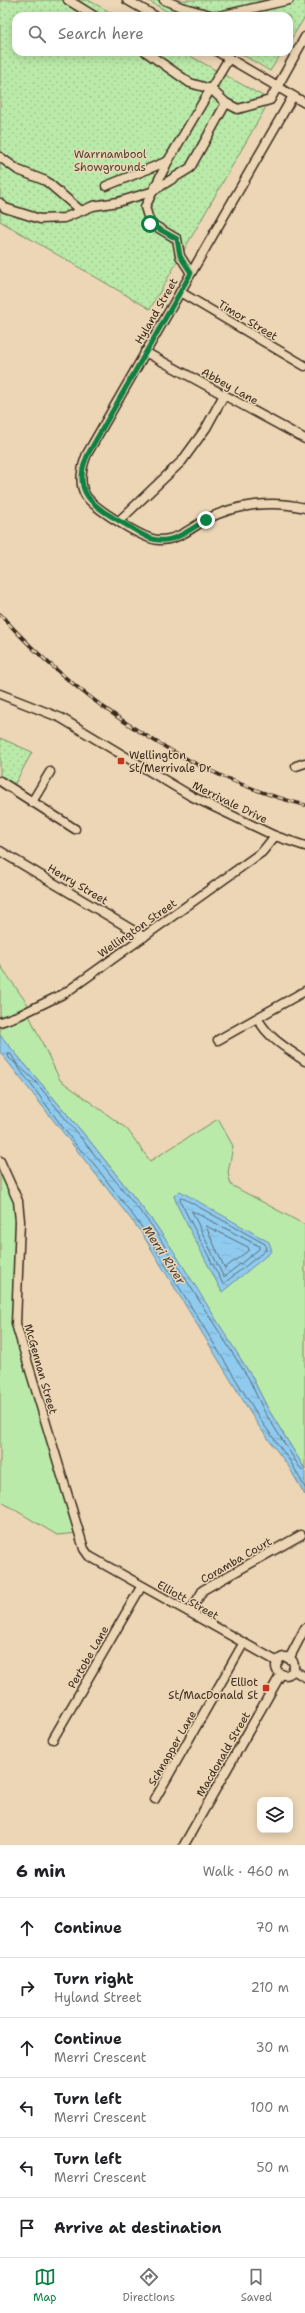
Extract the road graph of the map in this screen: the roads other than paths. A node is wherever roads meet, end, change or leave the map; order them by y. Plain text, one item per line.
1 (68, 0) edge
2 (127, 0) edge
3 (164, 0) edge
4 (289, 0) edge
5 (88, 12) edge
6 (148, 12) edge
7 (199, 12) edge
8 (236, 12) edge
9 (305, 37) edge
10 (152, 56) edge
11 (225, 56) edge
12 (229, 58) junction
13 (276, 85) junction
14 (210, 89) junction
15 (293, 96) junction
16 (226, 103) junction
17 (305, 103) edge
18 (0, 157) edge
19 (168, 161) junction
20 (106, 186) dead end
21 (151, 192) junction
22 (0, 203) edge
23 (81, 211) junction
24 (191, 273) junction
25 (180, 292) junction
26 (146, 352) junction
27 (305, 366) edge
28 (224, 395) junction
29 (305, 439) edge
30 (305, 508) edge
31 (119, 521) junction
32 (0, 694) edge
33 (305, 763) edge
34 (296, 766) dead end
35 (50, 772) dead end
36 (0, 781) edge
37 (32, 802) junction
38 (75, 829) dead end
39 (275, 836) junction
40 (305, 846) edge
41 (0, 851) edge
42 (144, 937) junction
43 (305, 991) edge
44 (258, 1018) junction
45 (0, 1022) edge
46 (218, 1040) dead end
47 (305, 1061) edge
48 (0, 1161) edge
49 (301, 1536) dead end
50 (89, 1556) joint
51 (141, 1586) junction
52 (190, 1612) junction
53 (305, 1628) edge
54 (243, 1644) junction
55 (289, 1659) junction
56 (278, 1662) junction
57 (293, 1670) junction
58 (281, 1674) junction
59 (305, 1677) edge
60 (53, 1739) dead end
61 (155, 1799) dead end
62 (184, 1845) edge

1 - 5 street
2 - 6 street
3 - 7 street
4 - 8 street
9 - 13 street
10 - 14 street
11 - 12 street
12 - 13 street
12 - 14 street
13 - 15 street
13 - 16 street
14 - 16 street
14 - 19 street
15 - 17 street
15 - 24 street, Hyland Street
16 - 21 street
18 - 23 street
19 - 20 street
19 - 21 street
21 - 23 street
21 - 24 street
22 - 23 street
24 - 25 street, Hyland Street
25 - 26 street, Hyland Street
25 - 27 street, Timor Street
26 - 28 street, Abbey Lane
26 - 31 street, Hyland Street
28 - 29 street, Abbey Lane
28 - 31 street
30 - 31 street, Hyland Street
32 - 39 street, Merrivale Drive
33 - 34 street
35 - 37 street
36 - 37 street
37 - 38 street
39 - 40 street, Merrivale Drive
39 - 42 street, Wellington Street
41 - 42 street, Henry Street
42 - 45 street, Wellington Street
43 - 44 street
44 - 46 street
44 - 47 street
48 - 50 street, McGennan Street
49 - 52 street, Coramba Court
50 - 51 street, Elliott Street
51 - 52 street, Elliott Street
51 - 60 street, Pertobe Lane
52 - 54 street, Elliott Street
53 - 55 street
54 - 56 street, Elliott Street
54 - 61 street, Schnapper Lane
55 - 56 street
55 - 57 street
56 - 58 street
57 - 58 street
57 - 59 street
58 - 62 street, Macdonald Street

